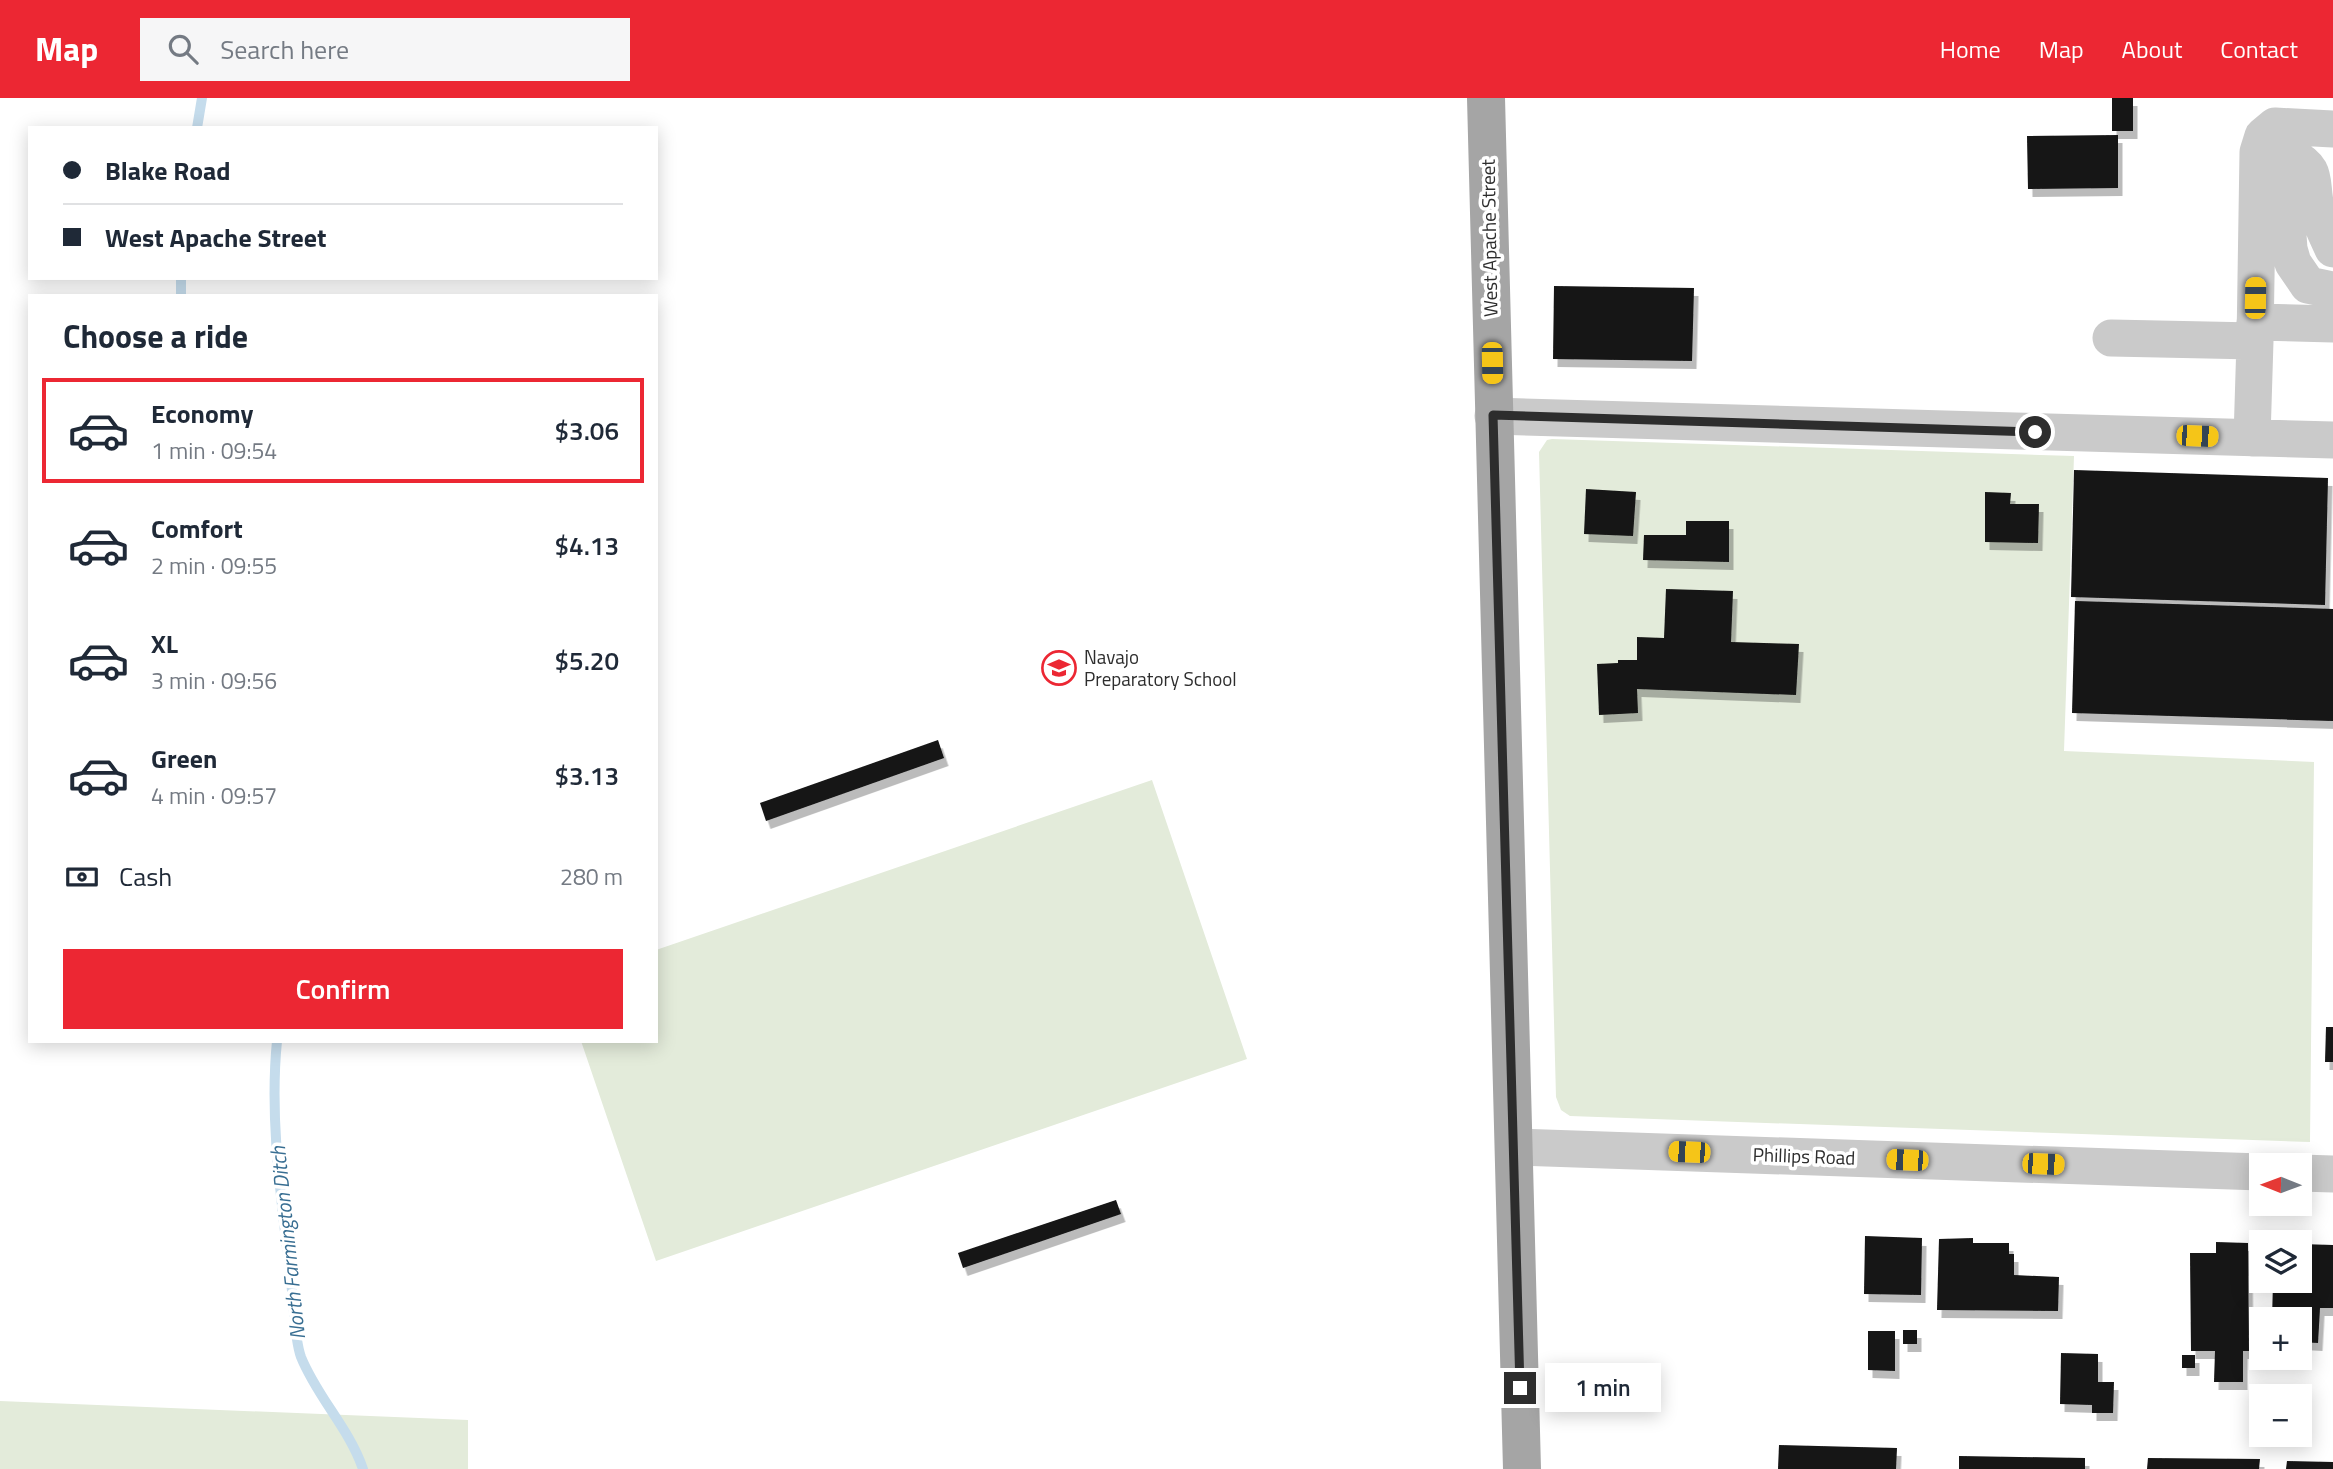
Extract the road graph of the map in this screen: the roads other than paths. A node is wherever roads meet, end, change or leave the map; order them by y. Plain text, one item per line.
1 (1486, 98) edge
2 (2333, 129) edge
3 (2291, 142) junction
4 (2333, 249) edge
5 (2333, 290) edge
6 (2333, 324) edge
7 (2255, 331) junction
8 (2111, 338) dead end
9 (1493, 415) junction
10 (2252, 438) junction
11 (2333, 440) edge
12 (1514, 1147) junction
13 (2249, 1172) edge
14 (2312, 1173) edge
15 (2333, 1174) edge
16 (1522, 1469) edge

1 - 9 main road, West Apache Street
2 - 3 street
3 - 4 street
3 - 5 street
3 - 7 street
6 - 7 street
7 - 8 street
7 - 10 street
9 - 10 street
9 - 12 main road, West Apache Street
10 - 11 street
12 - 13 street, Phillips Road
12 - 16 main road, West Apache Street
14 - 15 street

